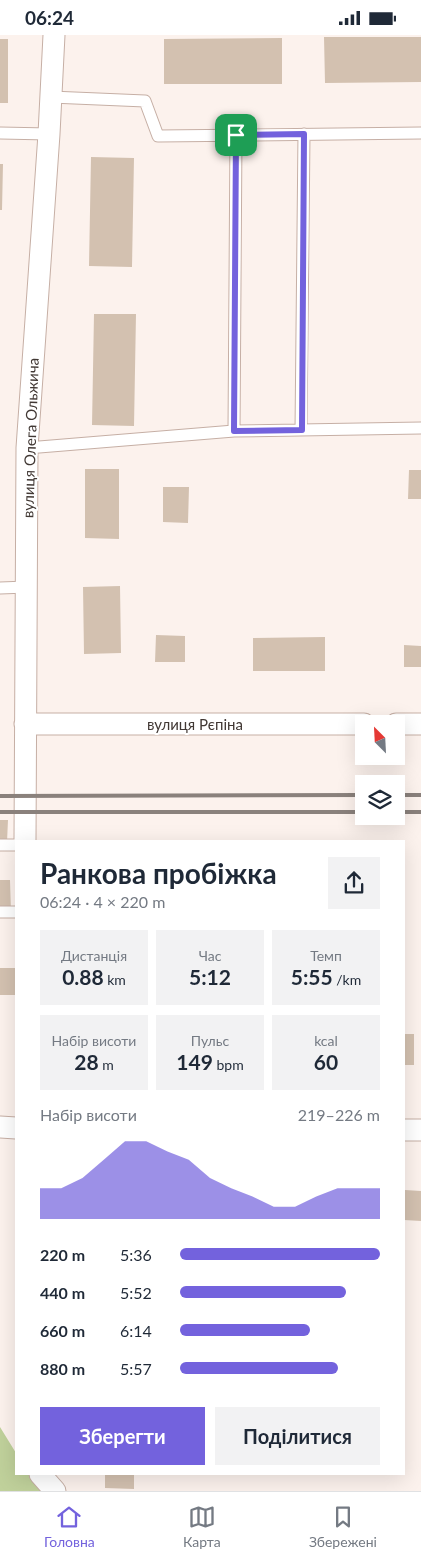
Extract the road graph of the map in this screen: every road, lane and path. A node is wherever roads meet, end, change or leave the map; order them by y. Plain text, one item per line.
1 (54, 35) edge
2 (51, 97) junction
3 (0, 133) edge
4 (421, 133) edge
5 (49, 134) junction
6 (304, 134) junction
7 (236, 135) junction
8 (421, 428) edge
9 (302, 430) junction
10 (234, 431) junction
11 (27, 448) junction
12 (27, 587) junction
13 (0, 588) edge
14 (25, 724) junction
15 (355, 724) edge
16 (405, 724) edge
17 (421, 724) edge
18 (25, 840) edge
19 (0, 845) edge
20 (15, 845) edge
21 (0, 912) edge
22 (15, 912) edge
23 (0, 1127) edge
24 (15, 1128) edge
25 (405, 1130) edge
26 (421, 1130) edge
27 (41, 1475) edge
28 (55, 1491) edge

1 - 2 street, вулиця Олега Ольжича
2 - 5 street, вулиця Олега Ольжича
2 - 7 lane
3 - 5 lane
4 - 6 lane
5 - 11 street, вулиця Олега Ольжича
6 - 7 lane
6 - 9 lane
7 - 10 lane
8 - 9 lane
9 - 10 lane
10 - 11 lane
11 - 12 street, вулиця Олега Ольжича
12 - 13 lane
12 - 14 street, вулиця Олега Ольжича
14 - 15 street, вулиця Рєпіна
14 - 18 street, вулиця Олега Ольжича
16 - 17 street
19 - 20 lane
21 - 22 lane
23 - 24 street
25 - 26 street
27 - 28 street

